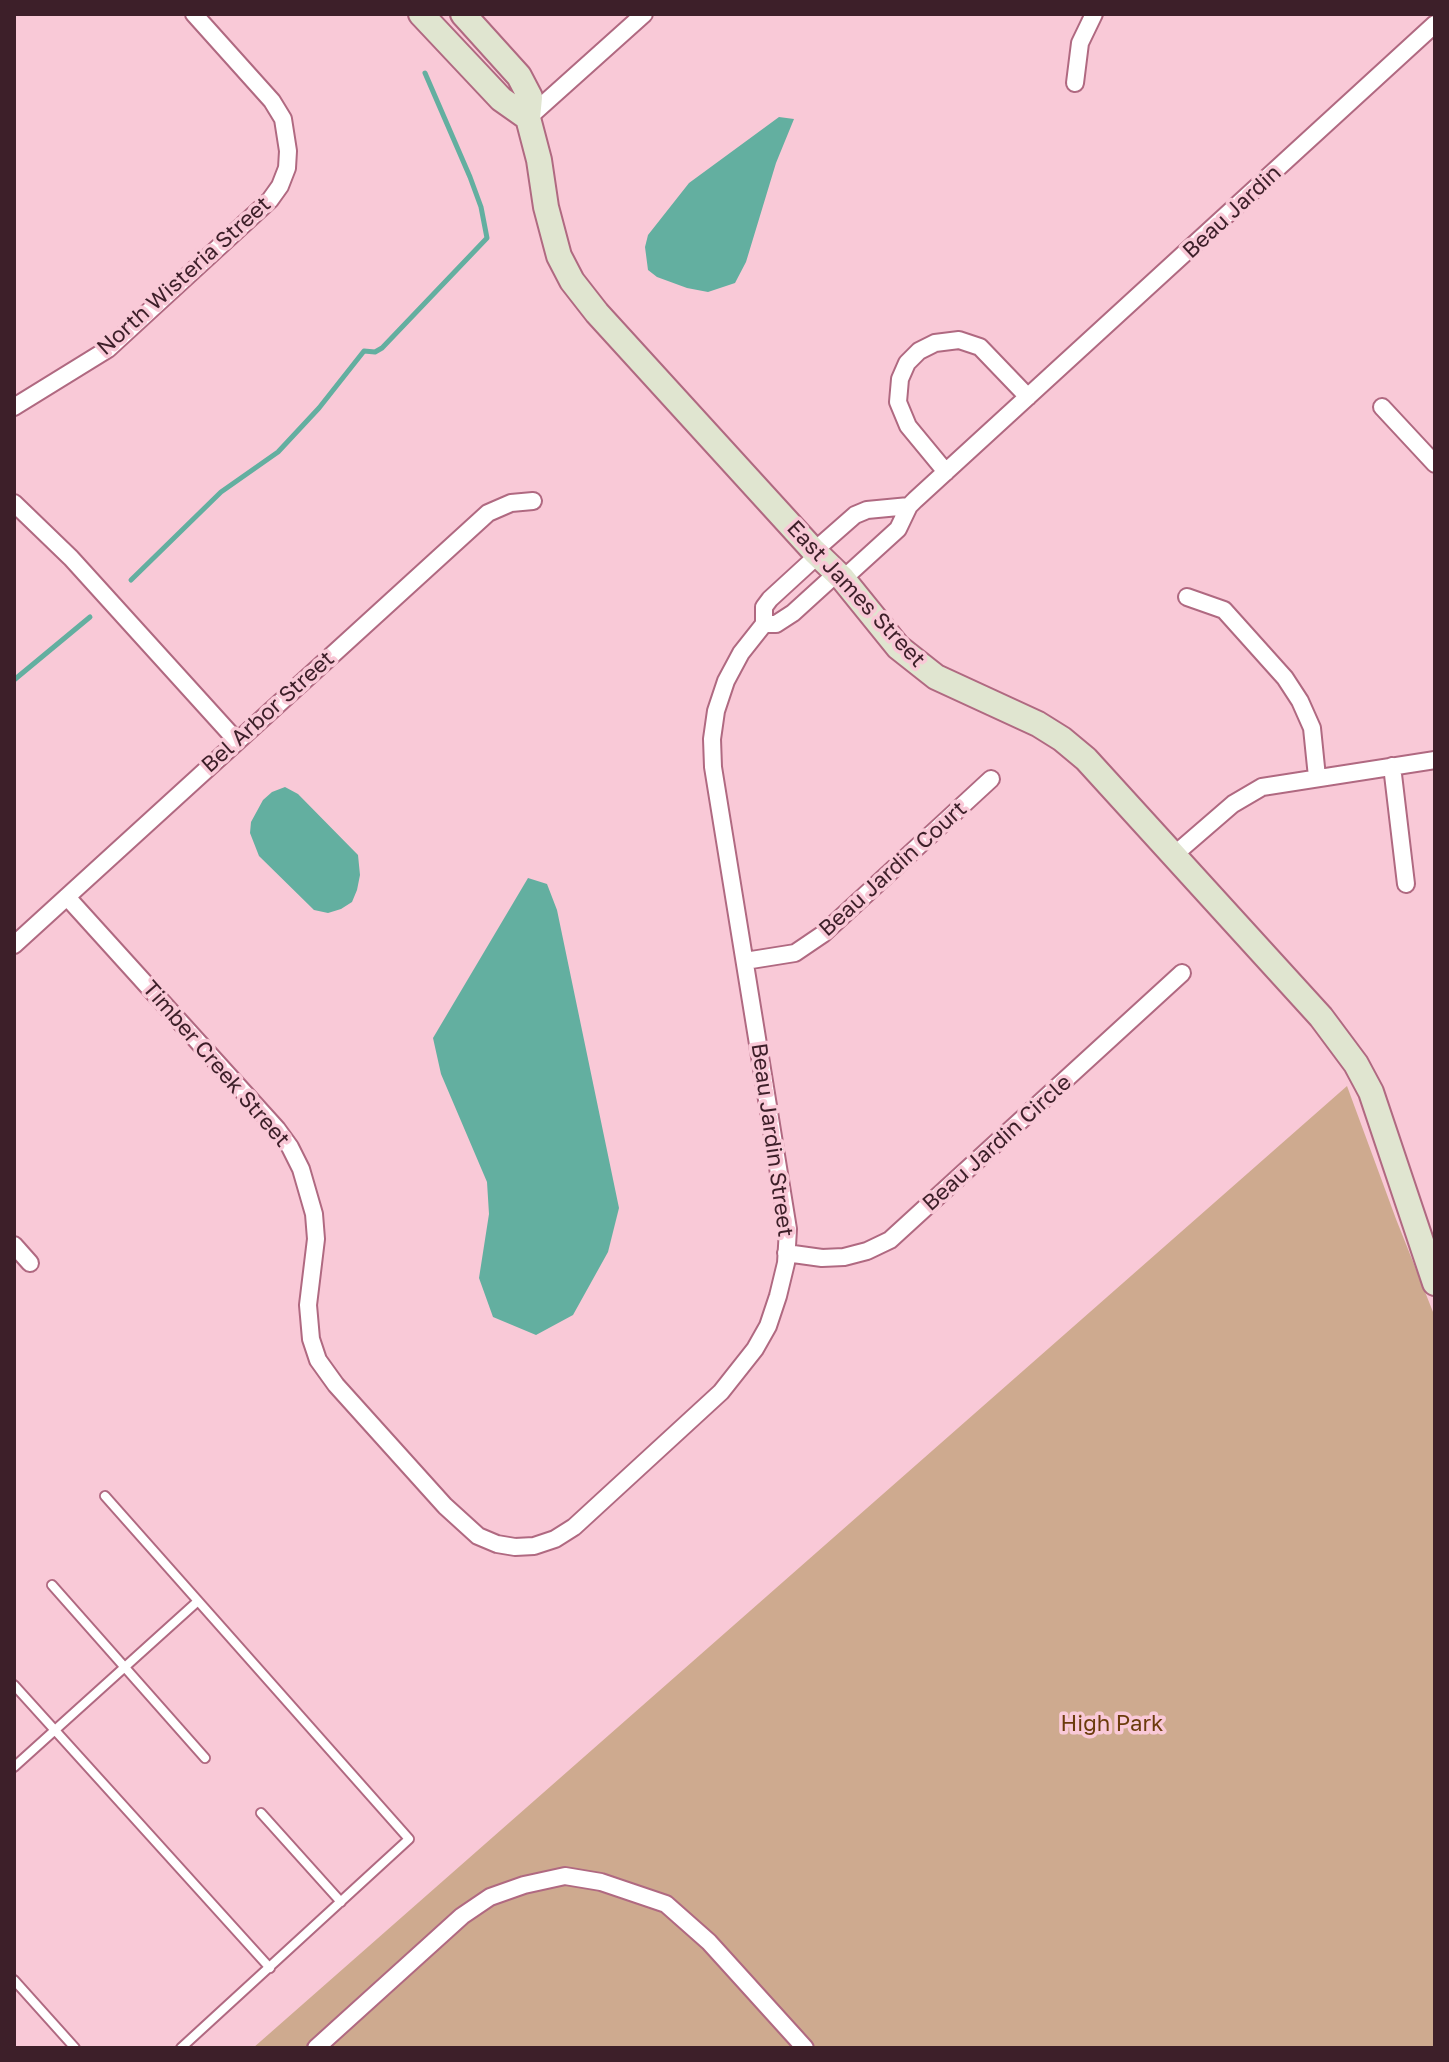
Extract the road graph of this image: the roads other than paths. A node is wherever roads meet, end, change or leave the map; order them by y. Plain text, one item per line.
1 (194, 14) edge
2 (421, 14) edge
3 (463, 14) edge
4 (644, 14) edge
5 (1094, 14) edge
6 (1435, 24) edge
7 (1075, 83) dead end
8 (528, 118) junction
9 (1028, 397) junction
10 (14, 407) edge
11 (1382, 407) dead end
12 (1435, 464) edge
13 (946, 472) junction
14 (533, 501) dead end
15 (14, 503) edge
16 (909, 506) junction
17 (816, 553) junction
18 (840, 576) junction
19 (1187, 597) dead end
20 (764, 624) junction
21 (236, 740) junction
22 (1435, 760) edge
23 (1392, 766) junction
24 (1317, 777) junction
25 (991, 779) dead end
26 (1174, 855) junction
27 (1406, 884) dead end
28 (67, 897) junction
29 (14, 945) edge
30 (745, 961) junction
31 (1182, 973) dead end
32 (14, 1245) edge
33 (786, 1253) junction
34 (30, 1263) dead end
35 (1435, 1283) edge
36 (105, 1496) dead end
37 (515, 1547) joint
38 (52, 1585) dead end
39 (198, 1601) junction
40 (124, 1667) junction
41 (14, 1685) edge
42 (55, 1729) junction
43 (205, 1758) dead end
44 (14, 1767) edge
45 (261, 1813) dead end
46 (341, 1902) junction
47 (270, 1968) junction
48 (14, 1980) edge
49 (75, 2048) edge
50 (181, 2048) edge
51 (316, 2048) edge
52 (805, 2048) edge

1 - 10 street, North Wisteria Street
2 - 8 street
3 - 8 street, East James Street
4 - 8 street
5 - 7 street
6 - 9 street, Beau Jardin
8 - 17 street, East James Street
9 - 13 street, Beau Jardin
9 - 13 street
11 - 12 street
13 - 16 street, Beau Jardin
14 - 21 street, Bel Arbor Street
15 - 21 street
16 - 17 street
16 - 18 street, Beau Jardin
17 - 18 street, East James Street
17 - 20 street
18 - 20 street, Beau Jardin
18 - 26 street, East James Street
19 - 24 street
20 - 30 street, Beau Jardin Street
21 - 28 street, Bel Arbor Street
22 - 23 street
23 - 24 street
23 - 27 street
24 - 26 street
25 - 30 street, Beau Jardin Court
26 - 35 street, East James Street
28 - 29 street, Bel Arbor Street
28 - 37 street, Timber Creek Street
30 - 33 street, Beau Jardin Street
31 - 33 street, Beau Jardin Circle
32 - 34 street
33 - 37 street, Beau Jardin Street
36 - 39 lane
38 - 40 lane
39 - 40 lane
39 - 46 lane
40 - 42 lane
40 - 43 lane
41 - 42 lane
42 - 44 lane
42 - 47 lane
45 - 46 lane
46 - 47 lane
47 - 50 lane
48 - 49 lane
51 - 52 street

